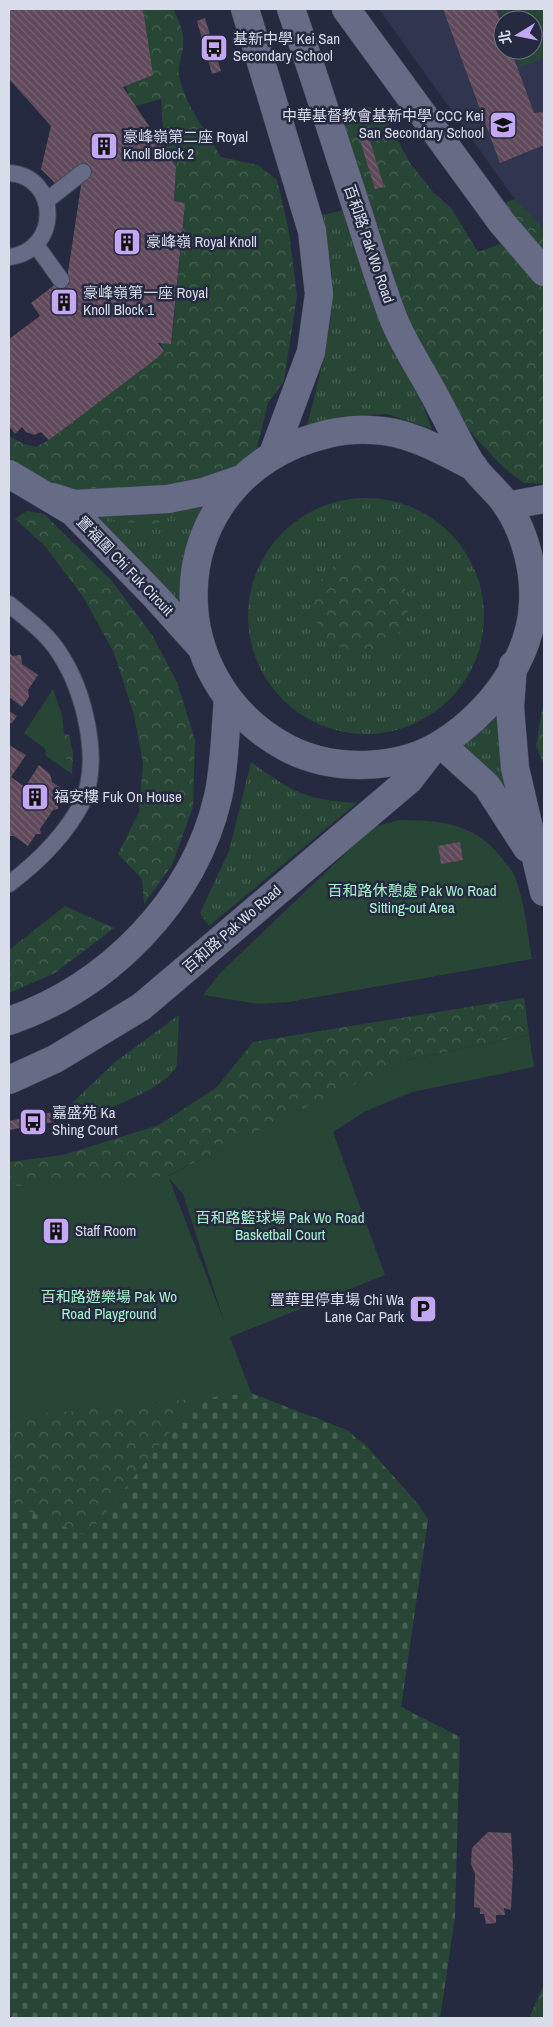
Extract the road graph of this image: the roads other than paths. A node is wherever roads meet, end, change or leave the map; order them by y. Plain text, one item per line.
1 (245, 9) edge
2 (291, 9) edge
3 (346, 9) edge
4 (82, 172) dead end
5 (9, 173) edge
6 (46, 201) junction
7 (36, 245) junction
8 (9, 257) edge
9 (544, 272) edge
10 (62, 280) dead end
11 (273, 454) junction
12 (474, 467) junction
13 (9, 474) edge
14 (241, 480) junction
15 (42, 494) junction
16 (544, 499) edge
17 (507, 506) junction
18 (9, 604) edge
19 (544, 619) edge
20 (200, 646) junction
21 (519, 659) junction
22 (228, 699) junction
23 (438, 746) junction
24 (537, 864) junction
25 (9, 884) edge
26 (544, 892) edge
27 (9, 1021) edge
28 (9, 1080) edge

1 - 11 main road
2 - 12 main road, 百和路 Pak Wo Road
3 - 9 main road
4 - 6 lane
5 - 6 lane
6 - 7 lane
7 - 8 lane
7 - 10 lane
11 - 12 main road, 百和路 Pak Wo Road
11 - 14 main road, 百和路 Pak Wo Road
12 - 17 main road, 百和路 Pak Wo Road
13 - 15 main road, 置福圍 Chi Fuk Circuit
14 - 15 main road, 置福圍 Chi Fuk Circuit
14 - 20 main road, 百和路 Pak Wo Road
15 - 20 main road, 置福圍 Chi Fuk Circuit
16 - 17 main road
17 - 21 main road, 百和路 Pak Wo Road
18 - 25 lane
19 - 21 main road
20 - 22 main road, 百和路 Pak Wo Road
21 - 23 main road, 百和路 Pak Wo Road
21 - 24 main road
22 - 23 main road, 百和路 Pak Wo Road
22 - 27 main road
23 - 24 main road
23 - 28 main road, 百和路 Pak Wo Road
24 - 26 main road

